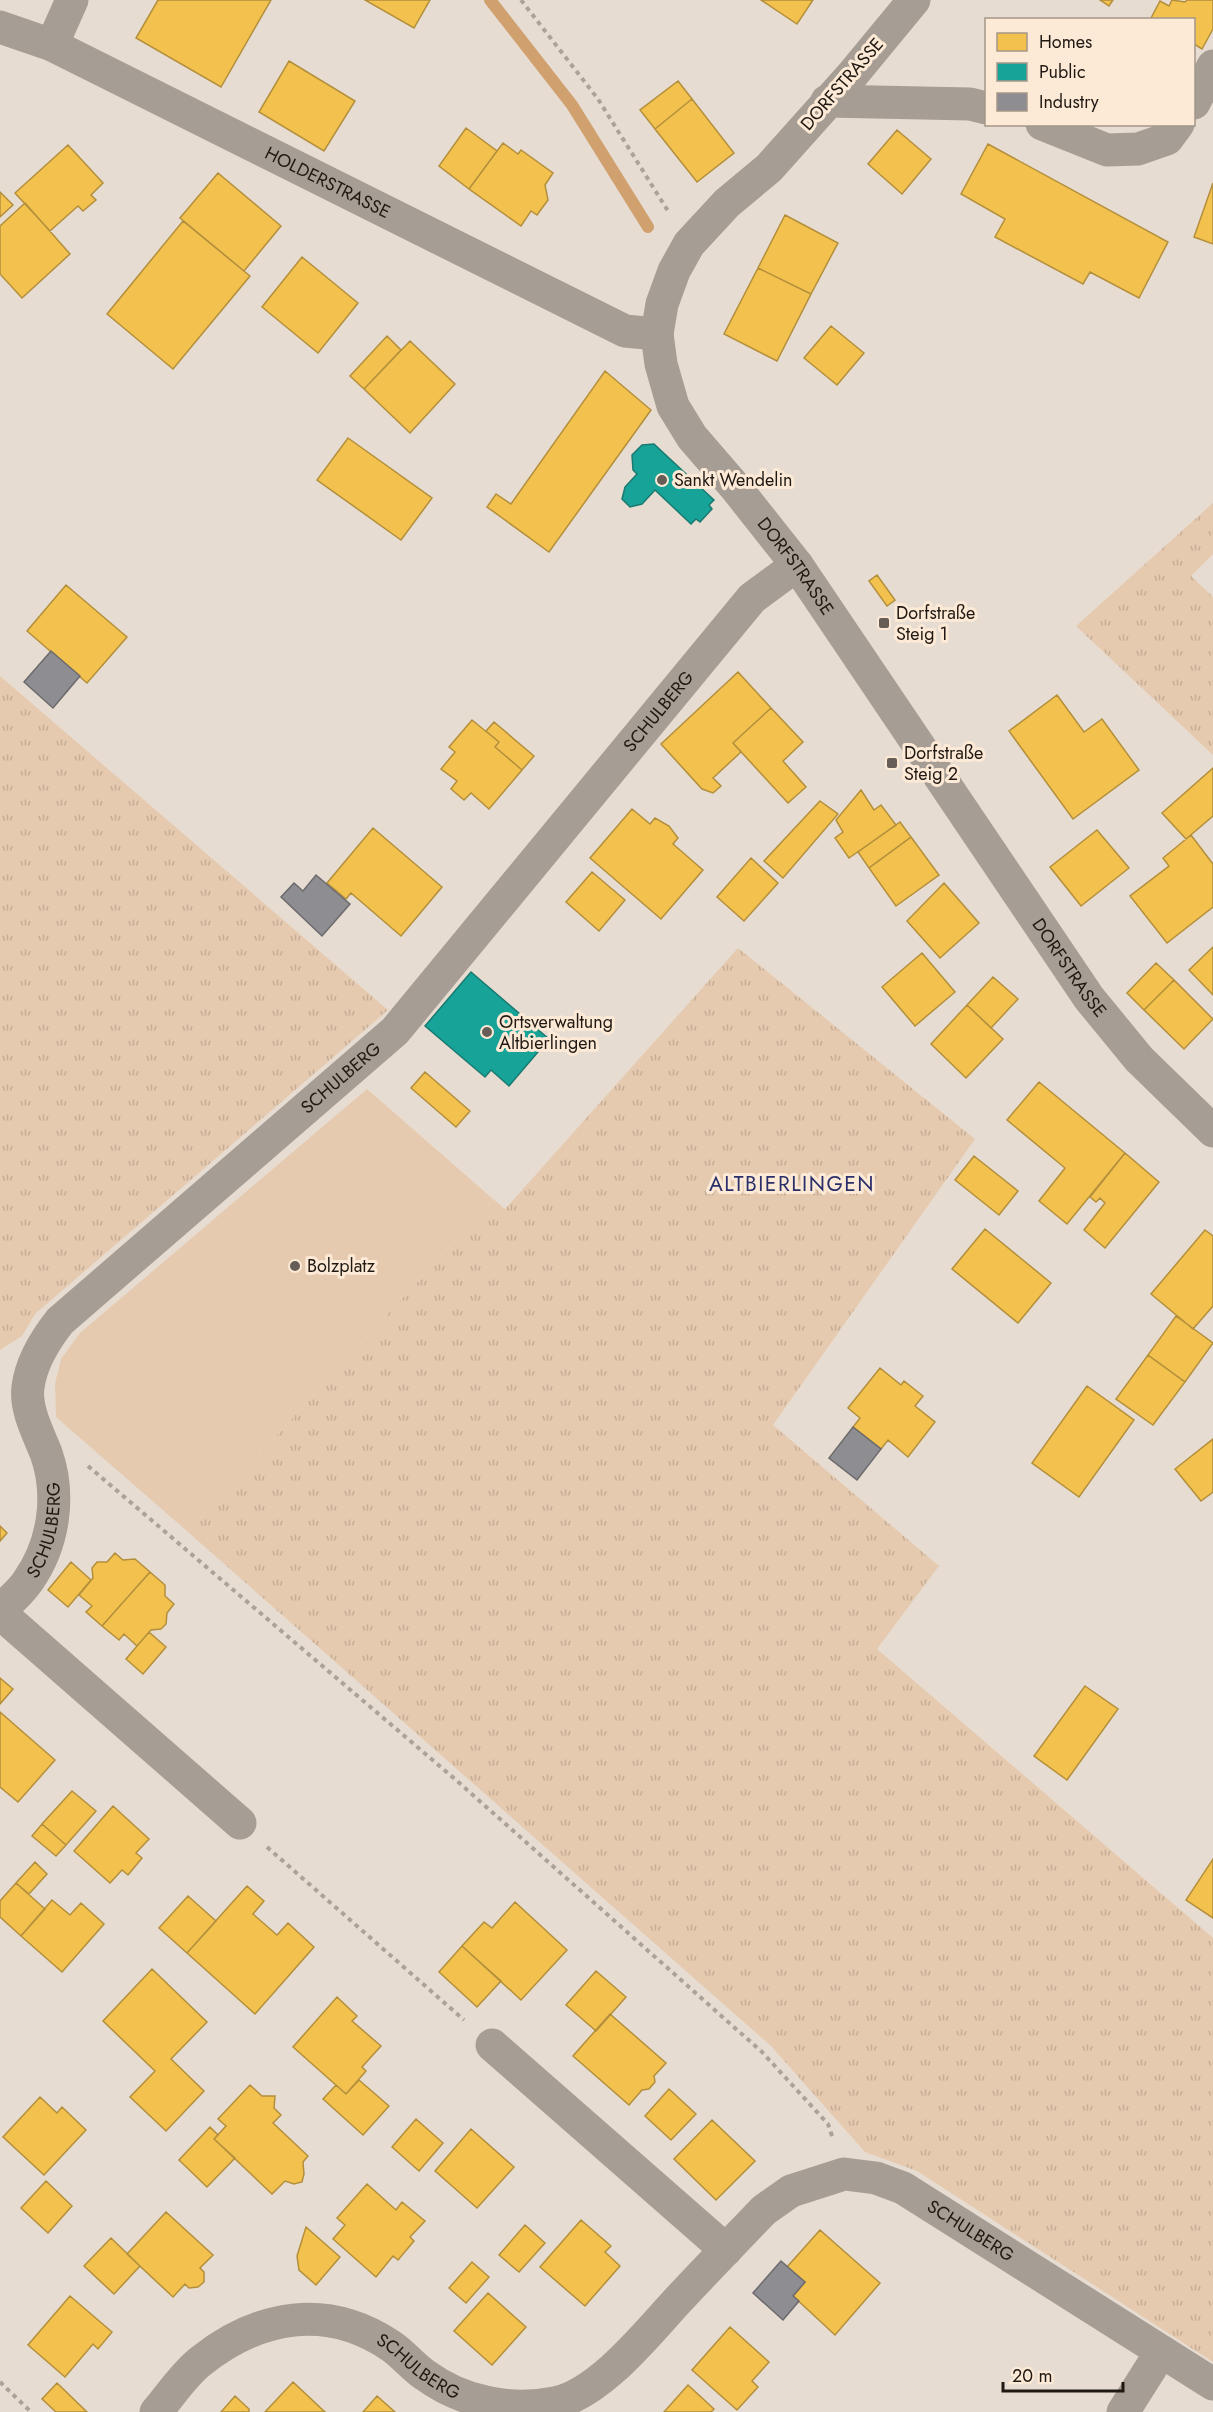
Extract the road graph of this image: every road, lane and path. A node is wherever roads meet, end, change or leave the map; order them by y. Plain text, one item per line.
1 (72, 0) edge
2 (521, 0) edge
3 (914, 0) edge
4 (0, 27) edge
5 (52, 45) junction
6 (1213, 66) edge
7 (827, 101) junction
8 (1195, 101) edge
9 (985, 108) edge
10 (1047, 126) edge
11 (1177, 126) edge
12 (689, 244) junction
13 (657, 334) junction
14 (797, 565) junction
15 (1213, 1131) edge
16 (86, 1464) dead end
17 (0, 1612) edge
18 (240, 1823) joint
19 (492, 2044) joint
20 (844, 2174) junction
21 (726, 2250) junction
22 (1161, 2352) junction
23 (0, 2382) edge
24 (1213, 2384) edge
25 (31, 2412) edge
26 (156, 2412) edge
27 (1123, 2412) edge

1 - 5 street
2 - 12 path
3 - 7 street, DORFSTRASSE
4 - 5 street, HOLDERSTRASSE
5 - 13 street, HOLDERSTRASSE
6 - 8 street
7 - 9 street
7 - 12 street, DORFSTRASSE
10 - 11 street
12 - 13 street, DORFSTRASSE
13 - 14 street, DORFSTRASSE
14 - 15 street, DORFSTRASSE
14 - 17 street, SCHULBERG
16 - 20 path
17 - 18 street, SCHULBERG
18 - 19 path
19 - 21 street
20 - 21 street, SCHULBERG
20 - 22 street, SCHULBERG
21 - 26 street, SCHULBERG
22 - 24 street, SCHULBERG
22 - 27 street
23 - 25 path

